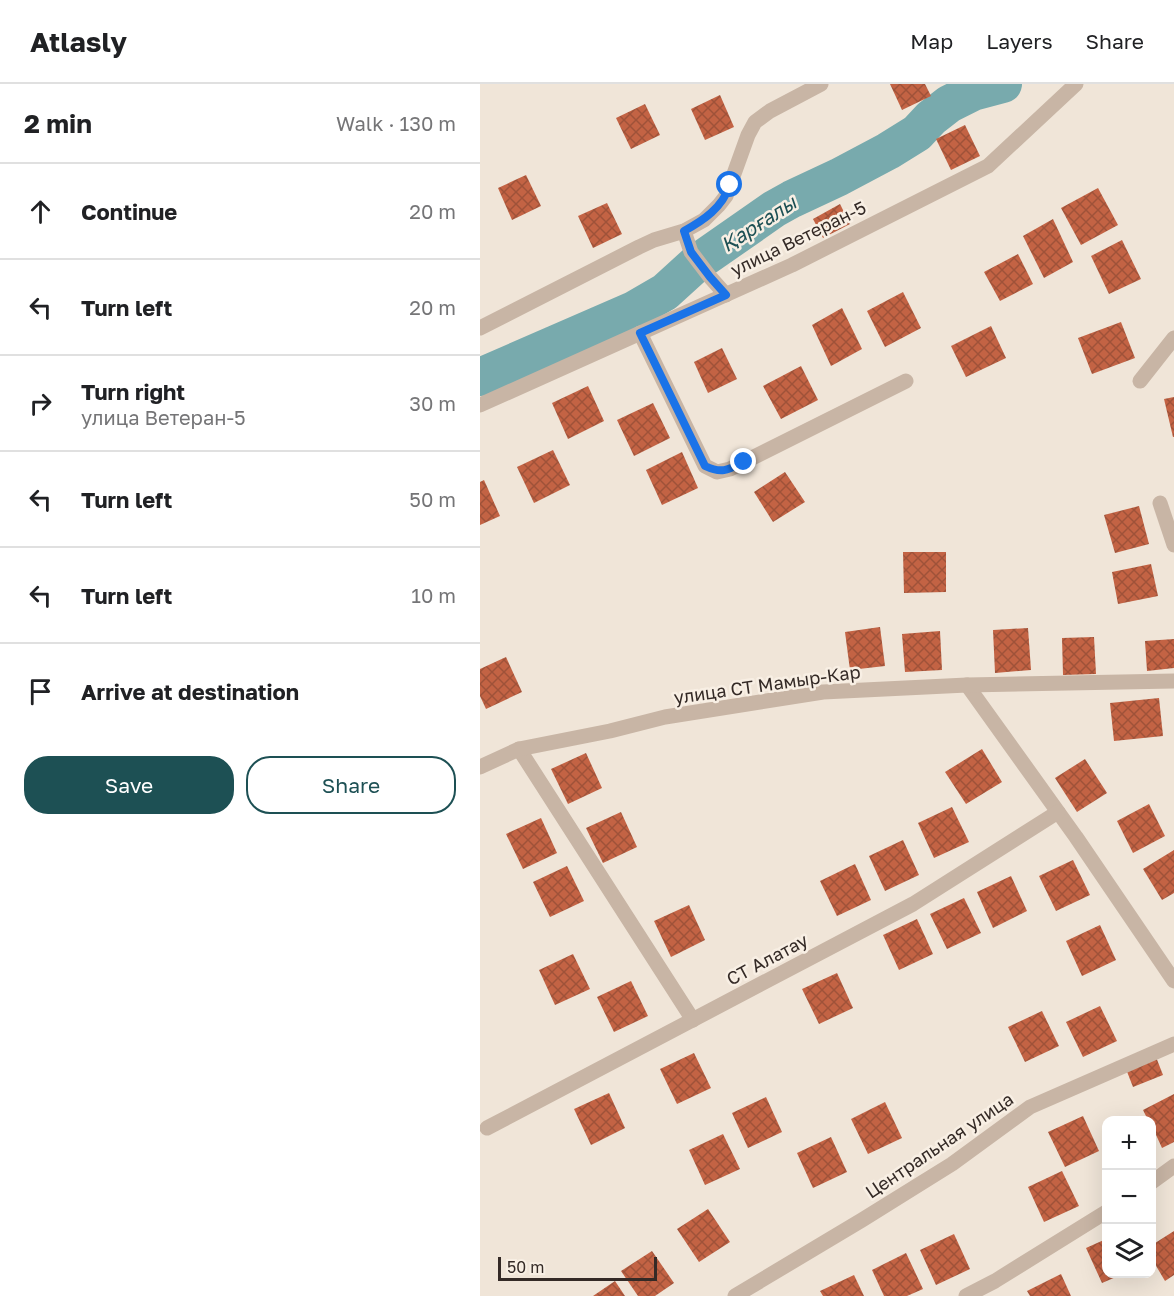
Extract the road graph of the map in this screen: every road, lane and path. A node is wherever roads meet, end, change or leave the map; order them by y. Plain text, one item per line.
1 (821, 84) edge
2 (1076, 84) edge
3 (684, 231) junction
4 (726, 295) junction
5 (480, 328) edge
6 (640, 333) junction
7 (1174, 338) edge
8 (906, 381) dead end
9 (1140, 381) dead end
10 (480, 405) edge
11 (1160, 503) dead end
12 (1174, 545) edge
13 (1174, 681) edge
14 (967, 685) junction
15 (519, 749) junction
16 (480, 767) edge
17 (1058, 812) junction
18 (1174, 981) edge
19 (693, 1020) junction
20 (1174, 1044) edge
21 (487, 1128) dead end
22 (1174, 1166) edge
23 (1156, 1179) edge
24 (1102, 1215) edge
25 (735, 1296) edge
26 (966, 1296) edge

1 - 3 street
2 - 4 street, улица Ветеран-5
3 - 4 street
3 - 5 street
4 - 6 street, улица Ветеран-5
6 - 8 street
6 - 10 street, улица Ветеран-5
7 - 9 street
11 - 12 street
13 - 14 street, улица СТ Мамыр-Кар
14 - 15 street, улица СТ Мамыр-Кар
14 - 17 street
15 - 16 street, улица СТ Мамыр-Кар
15 - 19 street
17 - 18 street
17 - 19 street, СТ Алатау
19 - 21 street, СТ Алатау
20 - 25 street, Центральная улица
22 - 23 street
24 - 26 street

